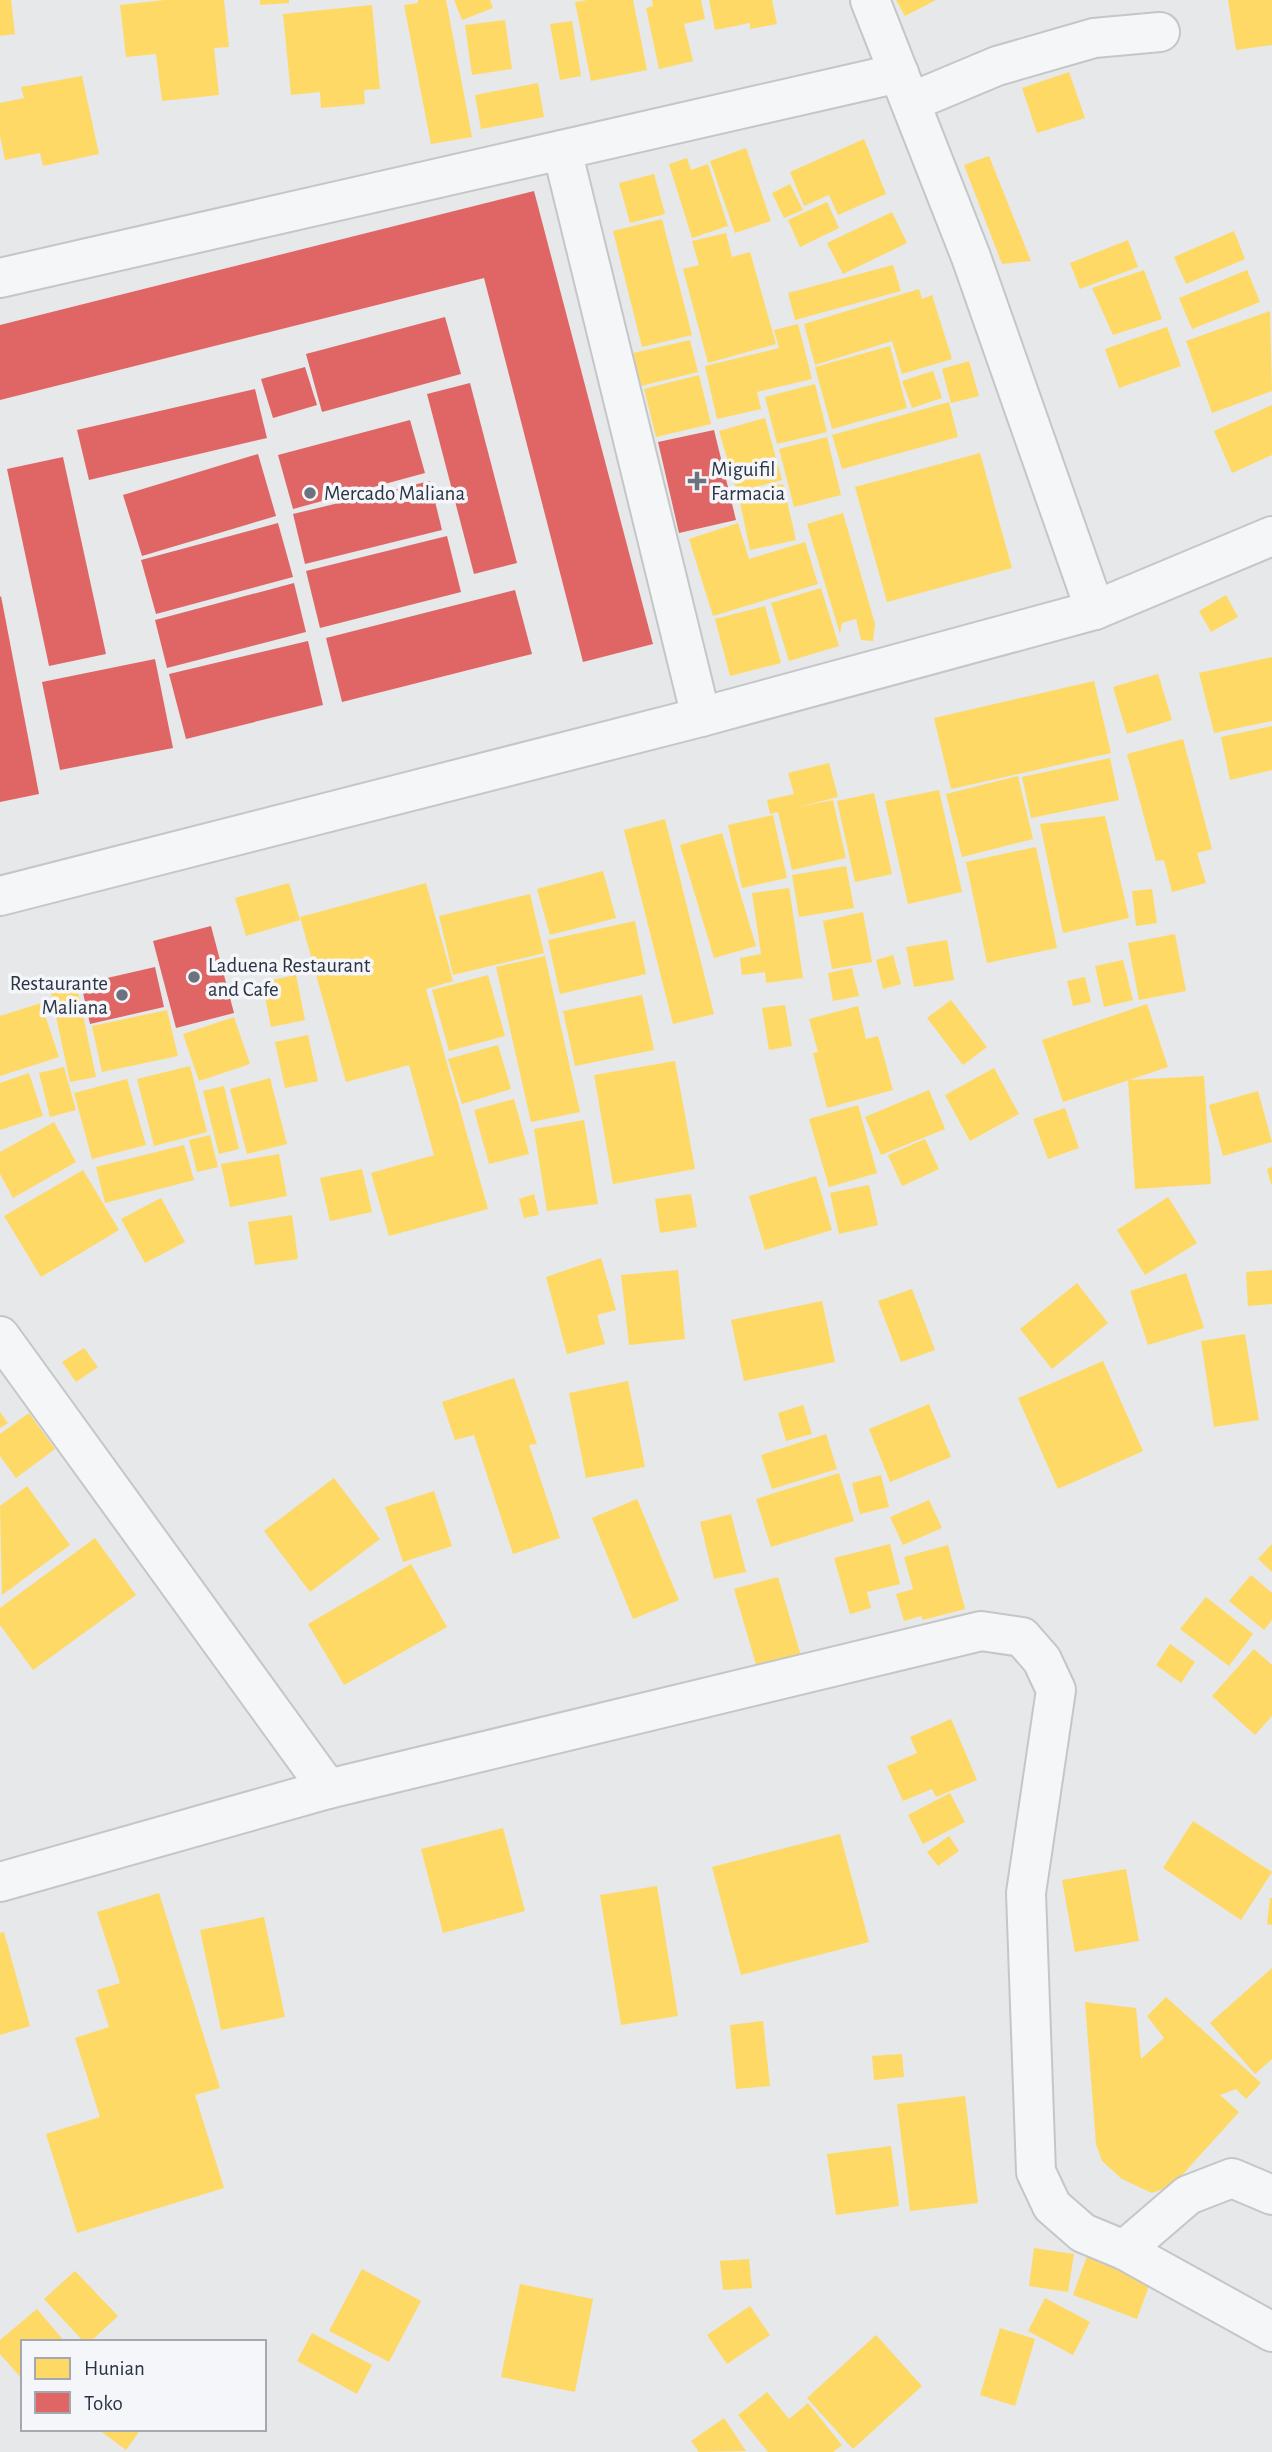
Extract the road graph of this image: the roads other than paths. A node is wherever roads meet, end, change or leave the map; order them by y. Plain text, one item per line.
1 (870, 0) edge
2 (1160, 32) dead end
3 (905, 87) junction
4 (562, 149) junction
5 (0, 278) edge
6 (1272, 536) edge
7 (1096, 610) junction
8 (701, 717) junction
9 (0, 896) edge
10 (0, 1336) edge
11 (328, 1789) junction
12 (0, 1882) edge
13 (1272, 2195) edge
14 (1124, 2250) junction
15 (1272, 2332) edge

1 - 3 street
2 - 3 street
3 - 4 street
3 - 7 street
4 - 5 street
4 - 8 street
6 - 7 street
7 - 8 street
8 - 9 street
10 - 11 street
11 - 12 street
11 - 14 street
13 - 14 street
14 - 15 street

